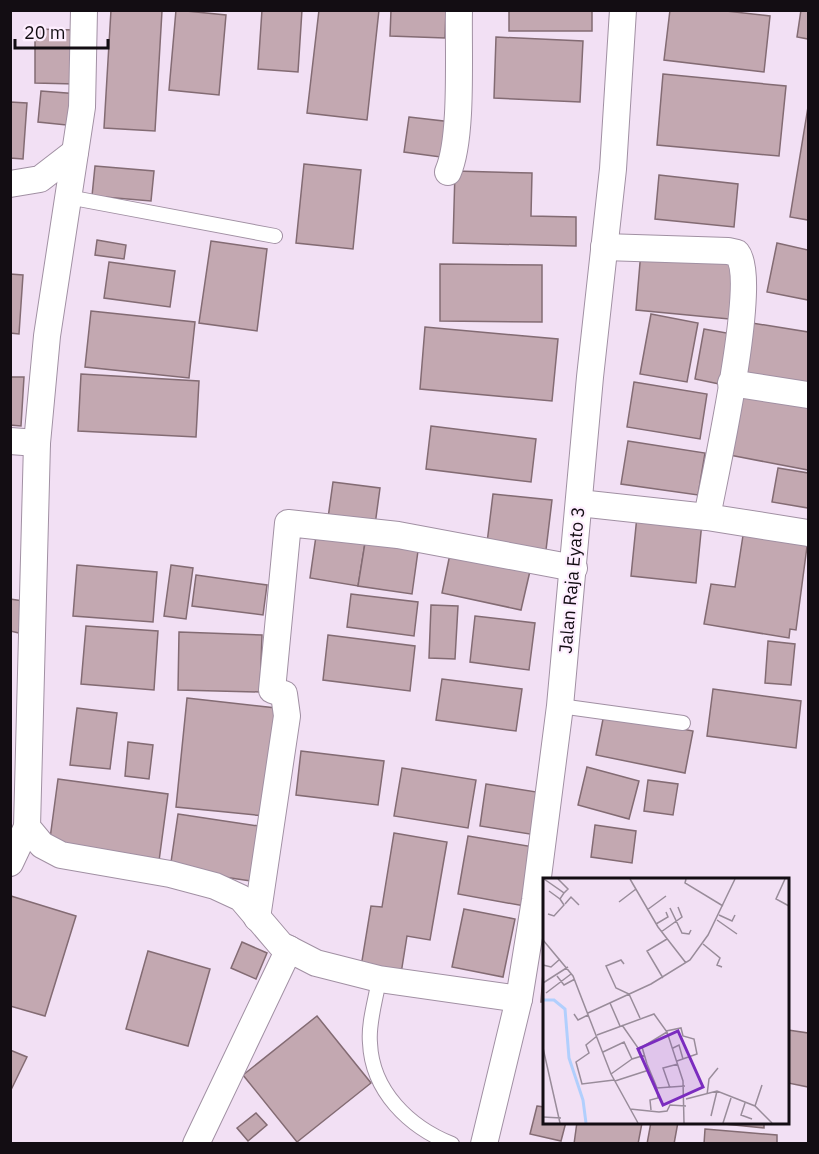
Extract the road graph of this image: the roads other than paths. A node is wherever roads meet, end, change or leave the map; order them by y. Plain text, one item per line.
1 (84, 10) edge
2 (459, 10) edge
3 (623, 10) edge
4 (75, 152) junction
5 (448, 172) dead end
6 (10, 184) edge
7 (68, 197) junction
8 (275, 236) dead end
9 (604, 247) junction
10 (731, 383) junction
11 (808, 395) edge
12 (10, 441) edge
13 (37, 443) junction
14 (579, 503) junction
15 (707, 517) junction
16 (808, 533) edge
17 (574, 568) junction
18 (560, 706) junction
19 (683, 723) dead end
20 (27, 827) junction
21 (10, 863) edge
22 (257, 918) junction
23 (289, 949) junction
24 (379, 979) junction
25 (519, 999) junction
26 (196, 1143) edge
27 (452, 1143) edge
28 (484, 1143) edge

1 - 4 street
2 - 5 street
3 - 9 street, Jalan Raja Eyato 3
4 - 6 street
4 - 7 street
7 - 8 lane
7 - 13 street
9 - 10 street
9 - 14 street, Jalan Raja Eyato 3
10 - 11 street
10 - 15 street
12 - 13 street
13 - 20 street
14 - 15 street
14 - 17 street, Jalan Raja Eyato 3
15 - 16 street
17 - 18 street, Jalan Raja Eyato 3
17 - 22 street
18 - 19 lane
18 - 25 street, Jalan Raja Eyato 3
20 - 21 street
20 - 22 street
22 - 23 street
23 - 24 street
23 - 26 street
24 - 25 street
24 - 27 lane
25 - 28 street, Jalan Raja Eyato 3

